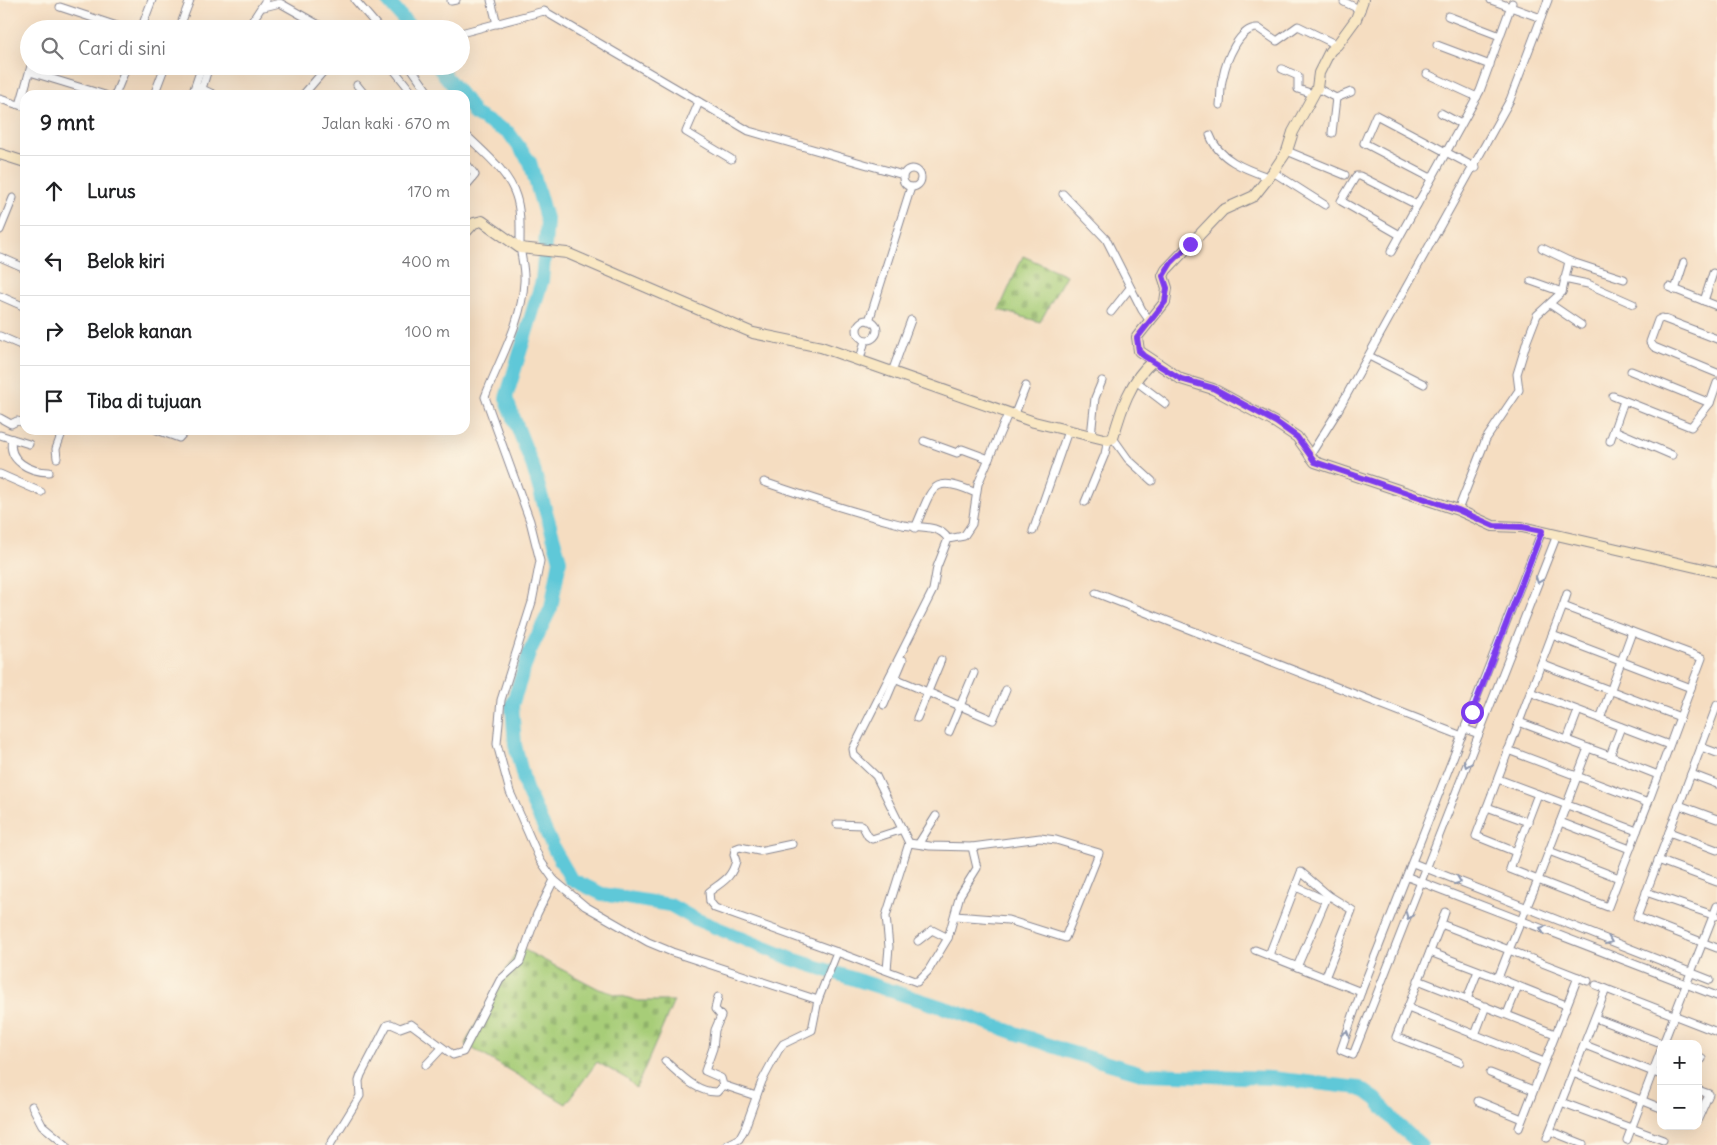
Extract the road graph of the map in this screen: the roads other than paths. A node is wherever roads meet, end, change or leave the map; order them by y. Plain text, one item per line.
1 (152, 0) edge
2 (190, 0) edge
3 (355, 0) edge
4 (491, 0) edge
5 (1491, 0) edge
6 (1548, 0) edge
7 (1344, 2) dead end
8 (265, 3) edge
9 (1362, 5) edge
10 (1511, 5) junction
11 (60, 7) dead end
12 (1448, 16) dead end
13 (1541, 18) junction
14 (99, 20) edge
15 (144, 20) edge
16 (182, 20) edge
17 (253, 20) edge
18 (310, 20) edge
19 (372, 20) edge
20 (497, 24) junction
21 (470, 31) edge
22 (1500, 36) junction
23 (1337, 45) junction
24 (1437, 45) dead end
25 (1490, 65) junction
26 (1282, 69) dead end
27 (1427, 74) dead end
28 (29, 75) edge
29 (47, 75) edge
30 (123, 75) edge
31 (162, 75) edge
32 (201, 75) edge
33 (205, 75) edge
34 (320, 75) edge
35 (398, 75) edge
36 (416, 75) edge
37 (357, 85) dead end
38 (25, 90) edge
39 (91, 90) edge
40 (117, 90) edge
41 (156, 90) edge
42 (199, 90) edge
43 (307, 90) edge
44 (362, 90) edge
45 (410, 90) edge
46 (427, 90) edge
47 (1315, 91) junction
48 (1351, 92) dead end
49 (1477, 97) junction
50 (0, 98) edge
51 (1336, 98) junction
52 (699, 102) junction
53 (20, 105) edge
54 (1220, 105) dead end
55 (1441, 113) dead end
56 (1461, 124) junction
57 (1332, 133) dead end
58 (1210, 135) dead end
59 (470, 139) edge
60 (1287, 151) junction
61 (1446, 151) junction
62 (0, 154) edge
63 (731, 159) dead end
64 (20, 160) edge
65 (470, 168) edge
66 (1475, 168) junction
67 (1270, 174) junction
68 (903, 175) junction
69 (1345, 175) dead end
70 (1431, 178) junction
71 (470, 181) edge
72 (910, 187) junction
73 (1063, 194) dead end
74 (13, 198) dead end
75 (1416, 205) junction
76 (1325, 206) dead end
77 (470, 227) edge
78 (0, 230) edge
79 (1400, 235) junction
80 (522, 248) junction
81 (1542, 248) dead end
82 (1392, 252) dead end
83 (0, 258) edge
84 (1569, 261) junction
85 (1684, 262) dead end
86 (20, 266) edge
87 (1713, 273) dead end
88 (1564, 278) junction
89 (1624, 279) dead end
90 (1531, 281) dead end
91 (1130, 288) junction
92 (1562, 292) junction
93 (0, 296) edge
94 (1704, 301) junction
95 (20, 304) edge
96 (1550, 304) junction
97 (1633, 304) dead end
98 (1717, 306) edge
99 (1110, 312) dead end
100 (869, 320) junction
101 (911, 320) dead end
102 (1149, 320) junction
103 (1581, 325) dead end
104 (0, 336) edge
105 (1717, 339) edge
106 (865, 340) junction
107 (20, 345) edge
108 (1369, 356) junction
109 (860, 360) junction
110 (1153, 361) junction
111 (892, 372) junction
112 (1631, 372) dead end
113 (1717, 373) edge
114 (1102, 381) dead end
115 (1137, 382) junction
116 (1717, 383) edge
117 (1424, 384) dead end
118 (1026, 386) dead end
119 (1613, 396) dead end
120 (1624, 401) junction
121 (1710, 403) junction
122 (1166, 404) dead end
123 (1011, 415) junction
124 (0, 418) edge
125 (20, 422) edge
126 (1614, 430) junction
127 (1068, 432) junction
128 (0, 435) edge
129 (61, 435) edge
130 (171, 435) edge
131 (182, 435) edge
132 (1091, 436) junction
133 (12, 439) junction
134 (1110, 439) junction
135 (1610, 441) dead end
136 (924, 442) dead end
137 (29, 444) dead end
138 (1672, 455) dead end
139 (1309, 457) junction
140 (57, 458) dead end
141 (989, 459) junction
142 (49, 472) dead end
143 (0, 474) edge
144 (1152, 481) dead end
145 (764, 482) dead end
146 (41, 492) dead end
147 (976, 493) junction
148 (1085, 502) dead end
149 (1458, 510) junction
150 (916, 528) junction
151 (1034, 531) dead end
152 (1542, 531) junction
153 (1557, 534) junction
154 (948, 539) junction
155 (1717, 572) edge
156 (1096, 593) dead end
157 (1568, 594) dead end
158 (1563, 606) junction
159 (1632, 632) junction
160 (1552, 635) junction
161 (910, 643) dead end
162 (941, 660) dead end
163 (1621, 662) junction
164 (1541, 664) junction
165 (974, 673) dead end
166 (892, 677) junction
167 (1691, 688) junction
168 (1006, 690) dead end
169 (1610, 690) junction
170 (928, 692) junction
171 (1530, 692) junction
172 (1717, 704) edge
173 (884, 705) dead end
174 (961, 706) junction
175 (1578, 711) junction
176 (1680, 717) junction
177 (917, 718) dead end
178 (1600, 719) junction
179 (1714, 719) edge
180 (1519, 722) junction
181 (1621, 727) junction
182 (949, 732) dead end
183 (1463, 733) junction
184 (1479, 734) junction
185 (1567, 740) junction
186 (1669, 745) junction
187 (1701, 747) junction
188 (1588, 748) junction
189 (1508, 750) junction
190 (1717, 753) edge
191 (1610, 756) junction
192 (1691, 774) junction
193 (1658, 775) junction
194 (1577, 776) junction
195 (1498, 778) junction
196 (1717, 784) edge
197 (1538, 794) junction
198 (1648, 803) junction
199 (1566, 805) junction
200 (1679, 805) junction
201 (1487, 807) junction
202 (936, 816) dead end
203 (1717, 819) edge
204 (1528, 822) junction
205 (1560, 822) junction
206 (837, 824) dead end
207 (903, 829) junction
208 (1637, 831) junction
209 (1669, 832) junction
210 (909, 842) junction
211 (918, 843) junction
212 (792, 844) dead end
213 (972, 848) junction
214 (1630, 849) junction
215 (1717, 850) edge
216 (1549, 851) junction
217 (1516, 852) junction
218 (1658, 860) junction
219 (1413, 863) junction
220 (1427, 868) junction
221 (1408, 877) junction
222 (1619, 878) junction
223 (554, 880) junction
224 (1538, 880) junction
225 (1422, 882) junction
226 (1717, 882) edge
227 (1296, 887) junction
228 (1646, 892) junction
229 (1327, 897) junction
230 (1717, 906) edge
231 (1527, 908) junction
232 (1445, 912) dead end
233 (955, 916) junction
234 (1715, 916) edge
235 (1521, 920) junction
236 (1441, 924) junction
237 (948, 938) junction
238 (918, 941) dead end
239 (1702, 943) junction
240 (1717, 948) edge
241 (1255, 950) dead end
242 (1509, 950) junction
243 (837, 952) junction
244 (1430, 952) junction
245 (1269, 955) junction
246 (1297, 967) junction
247 (886, 970) junction
248 (1478, 971) junction
249 (1691, 974) junction
250 (1578, 977) junction
251 (1325, 978) junction
252 (1498, 978) junction
253 (1418, 980) junction
254 (1710, 980) dead end
255 (1588, 981) dead end
256 (1596, 984) dead end
257 (1686, 984) junction
258 (1518, 986) junction
259 (1606, 989) junction
260 (1361, 992) junction
261 (1717, 996) edge
262 (718, 997) dead end
263 (1467, 999) junction
264 (818, 1000) junction
265 (1566, 1005) junction
266 (1486, 1006) junction
267 (1408, 1008) junction
268 (1507, 1014) junction
269 (1674, 1015) junction
270 (1595, 1018) junction
271 (1717, 1032) edge
272 (1555, 1034) junction
273 (1475, 1035) junction
274 (1665, 1040) edge
275 (1657, 1042) edge
276 (1585, 1045) junction
277 (442, 1048) junction
278 (1657, 1060) edge
279 (665, 1061) dead end
280 (1460, 1062) dead end
281 (1544, 1062) junction
282 (426, 1065) dead end
283 (1652, 1072) junction
284 (1490, 1073) dead end
285 (1573, 1073) junction
286 (1657, 1074) edge
287 (723, 1085) junction
288 (1533, 1090) junction
289 (1702, 1091) edge
290 (756, 1096) junction
291 (1642, 1100) junction
292 (1478, 1101) dead end
293 (1561, 1102) junction
294 (32, 1106) dead end
295 (1657, 1106) edge
296 (1702, 1110) edge
297 (1522, 1119) junction
298 (1519, 1128) dead end
299 (1631, 1129) junction
300 (1626, 1140) dead end
301 (1663, 1140) dead end
302 (1583, 1144) edge
303 (66, 1145) edge
304 (330, 1145) edge
305 (727, 1145) edge

1 - 15 street
2 - 16 street
3 - 19 street
4 - 20 street
5 - 10 street
6 - 13 street
7 - 9 street
8 - 17 street
8 - 18 street
9 - 23 street
10 - 13 street
10 - 22 street
11 - 14 street
12 - 22 street
13 - 66 street
20 - 21 street
20 - 52 street
22 - 25 street
23 - 47 street
23 - 54 street
24 - 25 street
25 - 49 street
26 - 47 street
27 - 49 street
28 - 38 street
29 - 39 street
30 - 40 street
31 - 41 street
32 - 42 street
33 - 42 street
34 - 43 street
35 - 45 street
36 - 46 street
37 - 44 street
47 - 51 street
47 - 60 street
48 - 51 street
49 - 56 street
50 - 53 street
51 - 57 street
52 - 63 street
52 - 68 street
55 - 56 street
56 - 61 street
58 - 67 street
59 - 80 street
60 - 67 street
60 - 69 street
61 - 66 street
61 - 70 street
61 - 70 street
62 - 64 street
65 - 71 street
66 - 108 street
67 - 76 street
67 - 102 street
68 - 72 street
68 - 72 street
70 - 75 street
72 - 100 street
73 - 91 street
74 - 78 street
75 - 79 street
75 - 79 street
77 - 80 street
79 - 82 street
80 - 109 street
80 - 223 street
81 - 84 street
83 - 86 street
84 - 88 street
84 - 89 street
85 - 94 street
87 - 94 street
88 - 92 street
88 - 97 street
90 - 92 street
91 - 99 street
91 - 102 street
92 - 96 street
93 - 95 street
94 - 98 street
96 - 103 street
96 - 149 street
100 - 106 street
100 - 106 street
101 - 111 street
102 - 110 street
104 - 107 street
105 - 113 street
106 - 109 street
108 - 117 street
108 - 139 street
109 - 111 street
110 - 115 street
110 - 139 street
111 - 123 street
112 - 121 street
114 - 132 street
115 - 122 street
115 - 134 street
116 - 121 street
118 - 123 street
119 - 120 street
120 - 121 street
120 - 126 street
123 - 127 street
123 - 141 street
124 - 125 street
126 - 135 street
126 - 138 street
127 - 132 street
127 - 151 street
128 - 133 street
129 - 140 street
130 - 131 street
132 - 134 street
133 - 137 street
133 - 142 street
134 - 144 street
134 - 148 street
136 - 141 street
139 - 149 street
141 - 147 street
143 - 146 street
145 - 150 street
147 - 150 street
147 - 154 street
149 - 152 street
150 - 154 street
152 - 153 street
152 - 183 street
153 - 155 street
153 -> 184 street
154 - 166 street
156 - 183 street
157 - 158 street
158 - 159 street
158 - 160 street
159 - 163 street
159 - 167 street
160 - 163 street
160 - 164 street
161 - 166 street
162 - 170 street
163 - 167 street
163 - 169 street
164 - 169 street
164 - 171 street
165 - 174 street
166 - 170 street
166 - 173 street
166 - 207 street
167 - 176 street
168 - 174 street
169 - 176 street
169 - 178 street
170 - 174 street
170 - 177 street
171 - 175 street
171 - 180 street
172 - 179 street
174 - 182 street
175 - 178 street
175 - 185 street
176 - 186 street
178 - 181 street
179 - 187 street
180 - 185 street
180 - 189 street
181 - 186 street
181 - 191 street
183 - 184 street
183 - 219 street
184 -> 220 street
185 - 188 street
186 - 193 street
187 - 190 street
187 - 192 street
188 - 191 street
188 - 194 street
189 - 194 street
189 - 195 street
191 - 193 street
192 - 196 street
192 - 200 street
193 - 198 street
194 - 198 street
194 - 199 street
195 - 197 street
195 - 201 street
197 - 199 street
197 - 204 street
198 - 208 street
199 - 205 street
199 - 208 street
200 - 203 street
200 - 209 street
201 - 204 street
201 - 217 street
202 - 211 street
204 - 217 street
205 - 214 street
205 - 216 street
206 - 207 street
207 - 210 street
208 - 214 street
209 - 215 street
209 - 218 street
210 - 211 street
210 - 247 street
211 - 213 street
212 - 243 street
213 - 233 street
213 - 233 street
214 - 222 street
216 - 222 street
216 - 224 street
217 - 224 street
218 - 226 street
218 - 228 street
219 - 220 street
219 - 221 street
220 - 225 street
220 -> 231 street
221 - 225 street
221 - 260 street
222 - 224 street
223 - 264 street
223 - 277 street
224 - 231 street
225 - 235 street
225 -> 260 street
227 - 229 street
227 - 229 street
227 - 245 street
228 - 234 street
228 - 239 street
229 - 246 street
229 - 251 street
230 - 234 street
231 - 235 street
231 -> 249 street
232 - 236 street
233 - 237 street
234 - 239 street
235 - 242 street
257 -> 235 street
236 - 242 street
236 - 244 street
237 - 238 street
237 - 247 street
239 - 240 street
239 - 249 street
241 - 245 street
242 - 250 street
242 - 252 street
243 - 247 street
243 - 264 street
244 - 248 street
244 - 253 street
245 - 246 street
246 - 251 street
248 - 252 street
248 - 263 street
249 - 254 street
249 - 257 street
250 - 255 street
250 - 265 street
251 - 260 street
252 - 258 street
253 - 263 street
253 - 267 street
256 - 259 street
257 - 261 street
257 - 269 street
258 - 265 street
258 - 268 street
259 - 269 street
259 - 270 street
262 - 287 street
263 - 266 street
264 - 290 street
265 - 272 street
266 - 268 street
266 - 273 street
267 - 273 street
267 - 280 street
268 - 272 street
269 - 271 street
269 - 274 street
270 - 275 street
270 - 276 street
272 - 281 street
273 - 281 street
276 - 283 street
276 - 285 street
277 - 282 street
277 - 304 street
278 - 283 street
279 - 287 street
281 - 288 street
283 - 286 street
283 - 291 street
284 - 288 street
285 - 291 street
285 - 293 street
287 - 290 street
288 - 297 street
289 - 296 street
290 - 305 street
291 - 295 street
291 - 299 street
292 - 297 street
293 - 299 street
293 - 302 street
294 - 303 street
297 - 298 street
299 - 300 street
299 - 301 street

